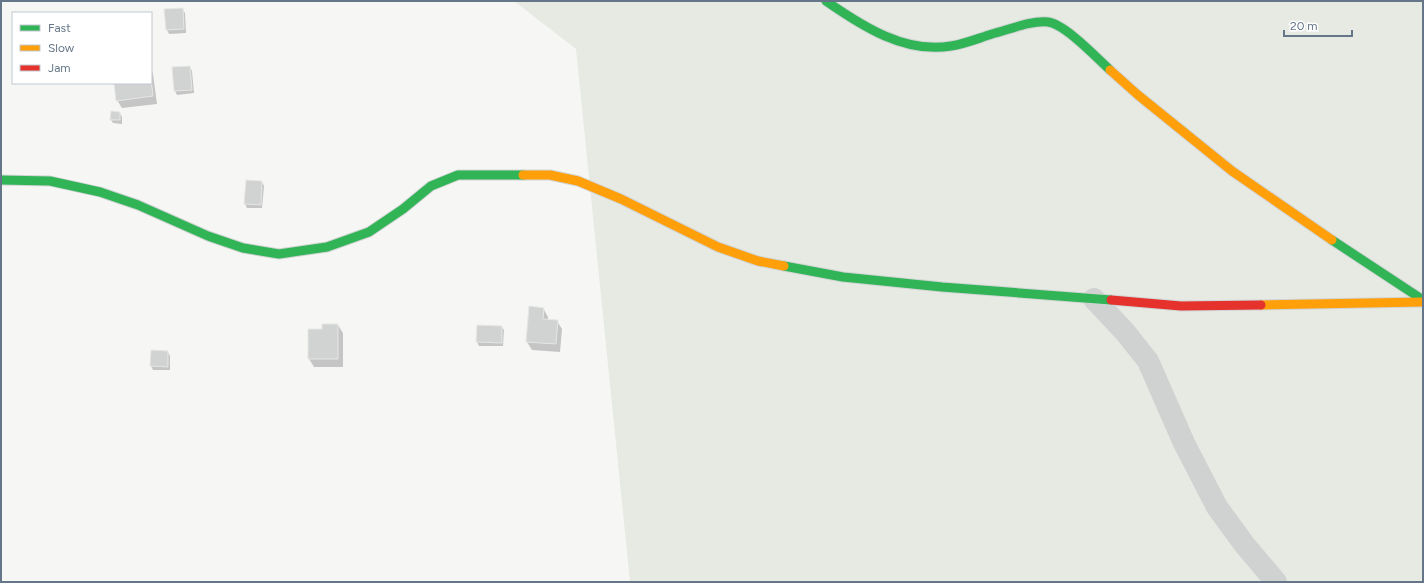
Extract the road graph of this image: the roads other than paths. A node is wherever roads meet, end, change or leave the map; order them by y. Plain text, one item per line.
1 (826, 1) edge
2 (1, 180) edge
3 (1094, 299) junction
4 (1423, 301) edge
5 (1276, 582) edge

1 - 4 street
2 - 3 street
3 - 4 street
3 - 5 street

